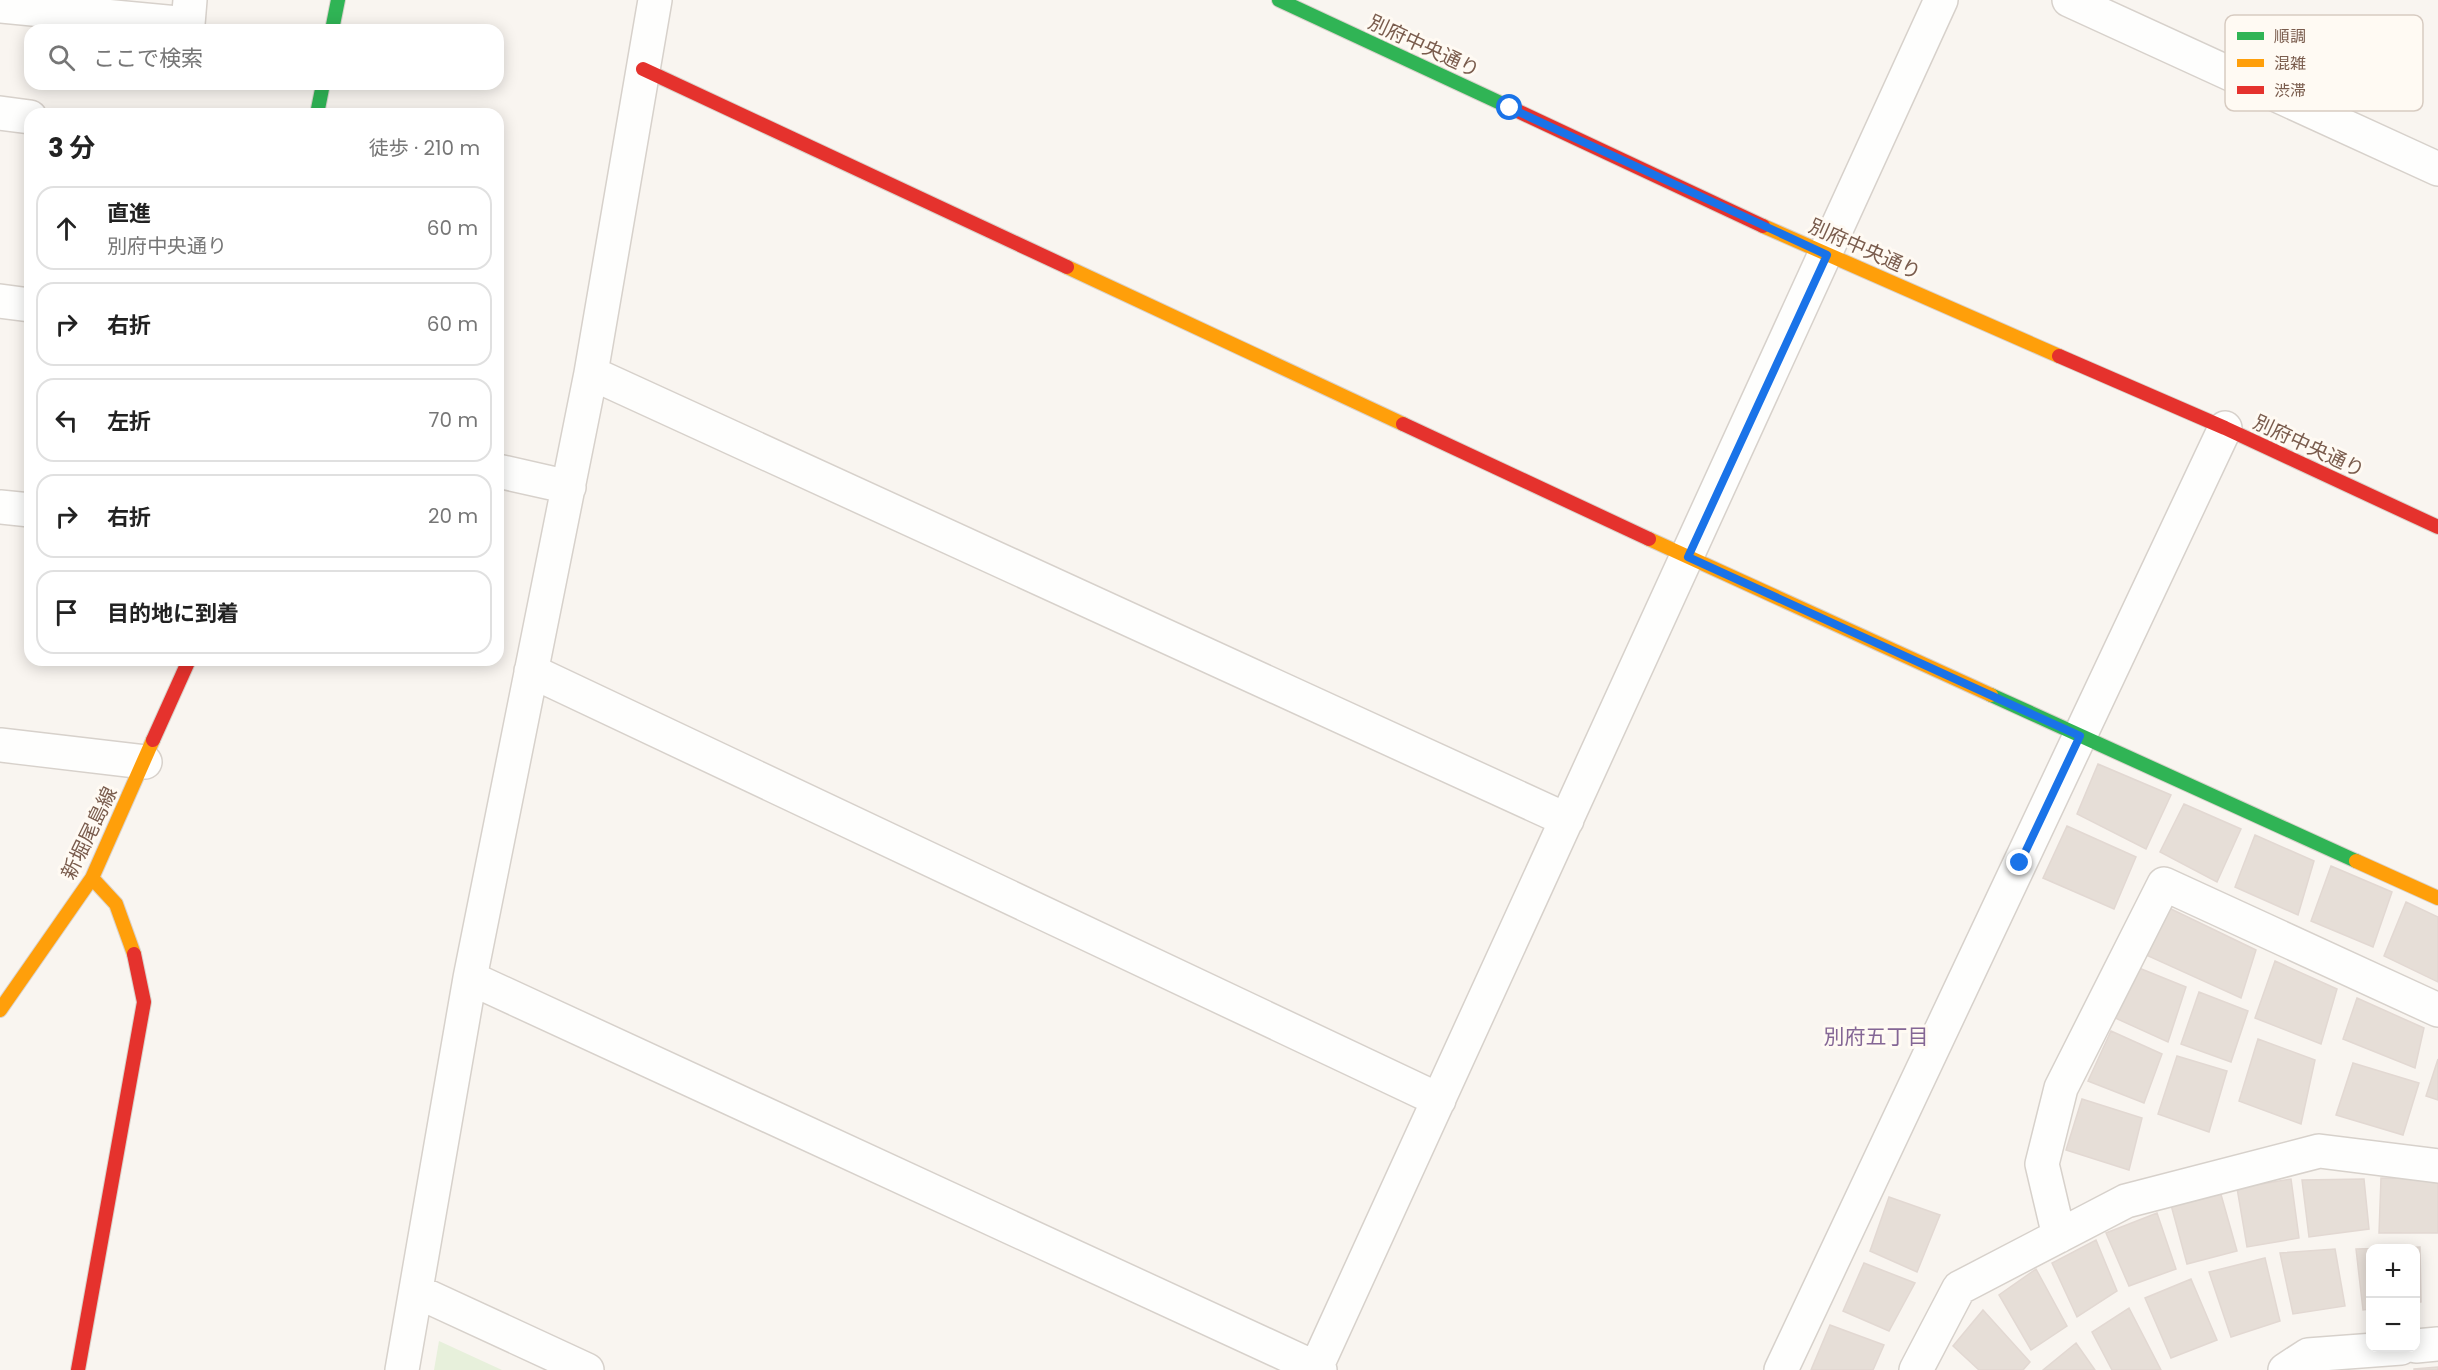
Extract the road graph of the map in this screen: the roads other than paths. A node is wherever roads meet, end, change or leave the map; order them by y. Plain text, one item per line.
1 (190, 0) edge
2 (338, 0) edge
3 (655, 0) edge
4 (1279, 0) edge
5 (1941, 0) edge
6 (2069, 0) edge
7 (0, 6) edge
8 (333, 24) edge
9 (643, 69) junction
10 (2225, 71) edge
11 (322, 90) edge
12 (318, 108) edge
13 (2311, 111) edge
14 (0, 113) edge
15 (24, 116) edge
16 (2438, 169) edge
17 (1827, 255) junction
18 (0, 301) edge
19 (24, 304) edge
20 (591, 373) junction
21 (2225, 428) junction
22 (504, 472) edge
23 (569, 487) junction
24 (0, 507) edge
25 (24, 509) edge
26 (2438, 527) edge
27 (1688, 557) junction
28 (186, 666) edge
29 (531, 671) junction
30 (2080, 736) junction
31 (0, 745) edge
32 (145, 762) junction
33 (1567, 820) junction
34 (92, 878) junction
35 (2438, 898) edge
36 (470, 978) junction
37 (2438, 1010) edge
38 (0, 1011) edge
39 (1439, 1100) junction
40 (2438, 1166) edge
41 (2059, 1236) junction
42 (416, 1291) junction
43 (2438, 1344) edge
44 (2420, 1346) edge
45 (2366, 1350) edge
46 (1317, 1369) edge
47 (78, 1370) edge
48 (402, 1370) edge
49 (587, 1370) edge
50 (1781, 1370) edge
51 (1916, 1370) edge
52 (2285, 1370) edge

1 - 7 street
2 - 8 street
3 - 9 street
4 - 17 street, 別府中央通り
5 - 17 street
6 - 10 street
9 - 20 street
9 - 27 street
11 - 12 street
13 - 16 street
14 - 15 street
17 - 21 street, 別府中央通り
17 - 27 street
18 - 19 street
20 - 23 street
20 - 33 street
21 - 26 street, 別府中央通り
21 - 30 street
22 - 23 street
23 - 29 street
24 - 25 street
27 - 30 street
27 - 33 street
28 - 32 street, 新堀尾島線
29 - 36 street
29 - 39 street
30 - 35 street
30 - 50 street
31 - 32 street
32 - 34 street, 新堀尾島線
33 - 39 street
34 - 38 street, 新堀尾島線
34 - 47 street
36 - 42 street
36 - 46 street
37 - 41 street
39 - 46 street
40 - 41 street
41 - 51 street
42 - 48 street
42 - 49 street
43 - 44 street
45 - 52 street

